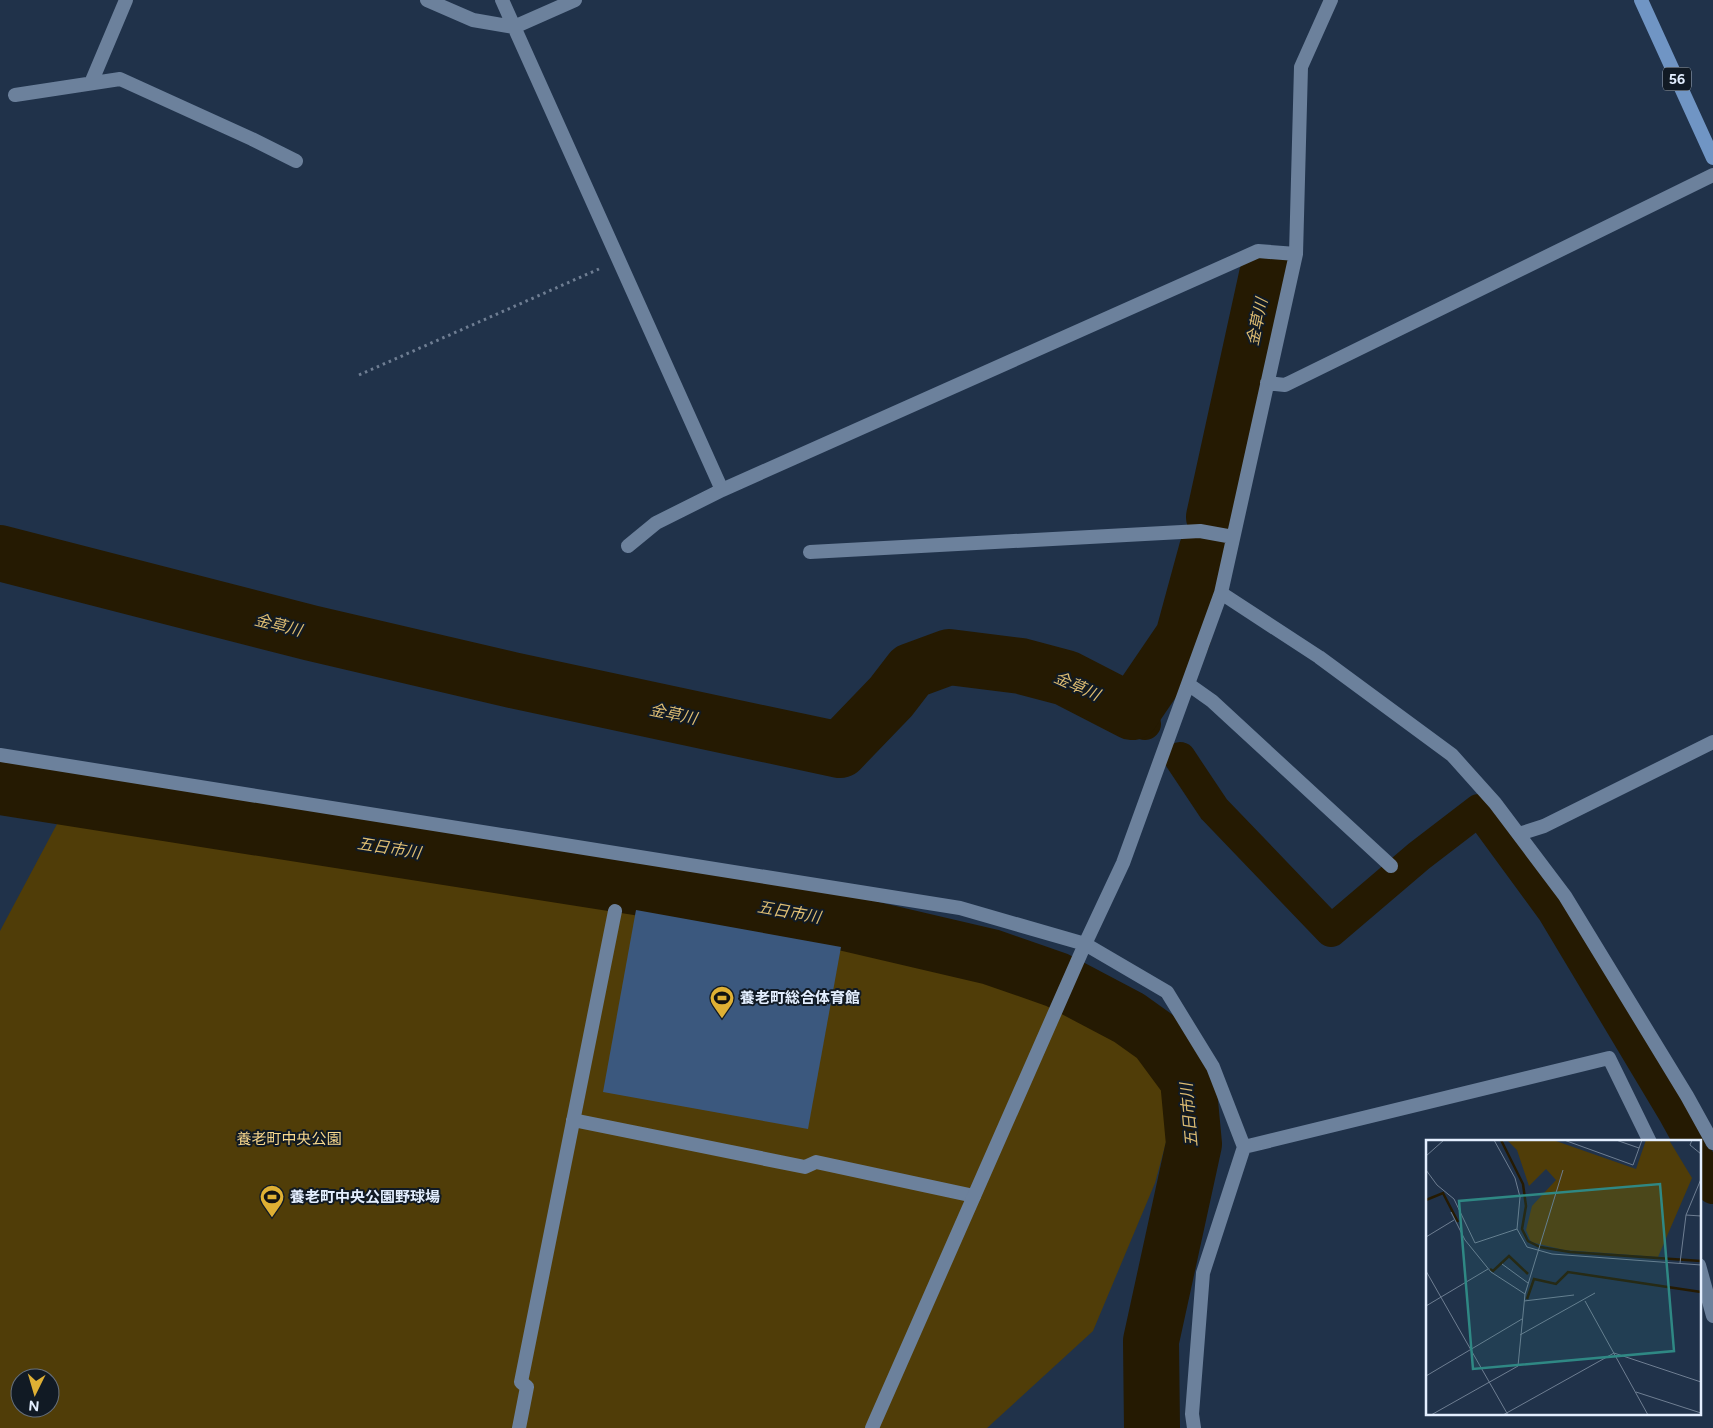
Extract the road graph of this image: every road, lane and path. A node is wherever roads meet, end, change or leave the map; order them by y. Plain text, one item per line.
1 (126, 0) edge
2 (427, 0) edge
3 (502, 0) edge
4 (574, 0) edge
5 (1331, 0) edge
6 (1641, 0) edge
7 (514, 27) junction
8 (92, 83) junction
9 (16, 95) dead end
10 (1713, 158) edge
11 (296, 161) dead end
12 (1713, 175) edge
13 (1296, 254) junction
14 (619, 260) junction
15 (359, 375) dead end
16 (1267, 383) junction
17 (722, 490) junction
18 (1233, 537) junction
19 (628, 546) dead end
20 (810, 552) dead end
21 (1221, 593) junction
22 (1188, 684) junction
23 (1713, 742) edge
24 (0, 755) edge
25 (1519, 834) junction
26 (1391, 866) dead end
27 (616, 911) dead end
28 (1085, 944) junction
29 (573, 1120) junction
30 (1649, 1140) edge
31 (1713, 1143) edge
32 (1244, 1147) junction
33 (974, 1196) junction
34 (1700, 1268) edge
35 (1713, 1316) edge
36 (519, 1428) edge
37 (872, 1428) edge
38 (1194, 1428) edge

1 - 8 street
2 - 7 street
3 - 7 street
4 - 7 street
5 - 13 street
6 - 10 main road, 56
7 - 14 street
8 - 9 street
8 - 11 street
12 - 16 street
13 - 16 street
13 - 17 street
14 - 15 path
14 - 17 street
16 - 18 street
17 - 19 street
18 - 20 street
18 - 21 street
21 - 22 street
21 - 25 street
22 - 26 street
22 - 28 street
23 - 25 street
24 - 28 street
25 - 31 street
27 - 29 street
28 - 32 street
28 - 33 street
29 - 33 street
29 - 36 street
30 - 32 street
32 - 38 street
33 - 37 street
34 - 35 street

